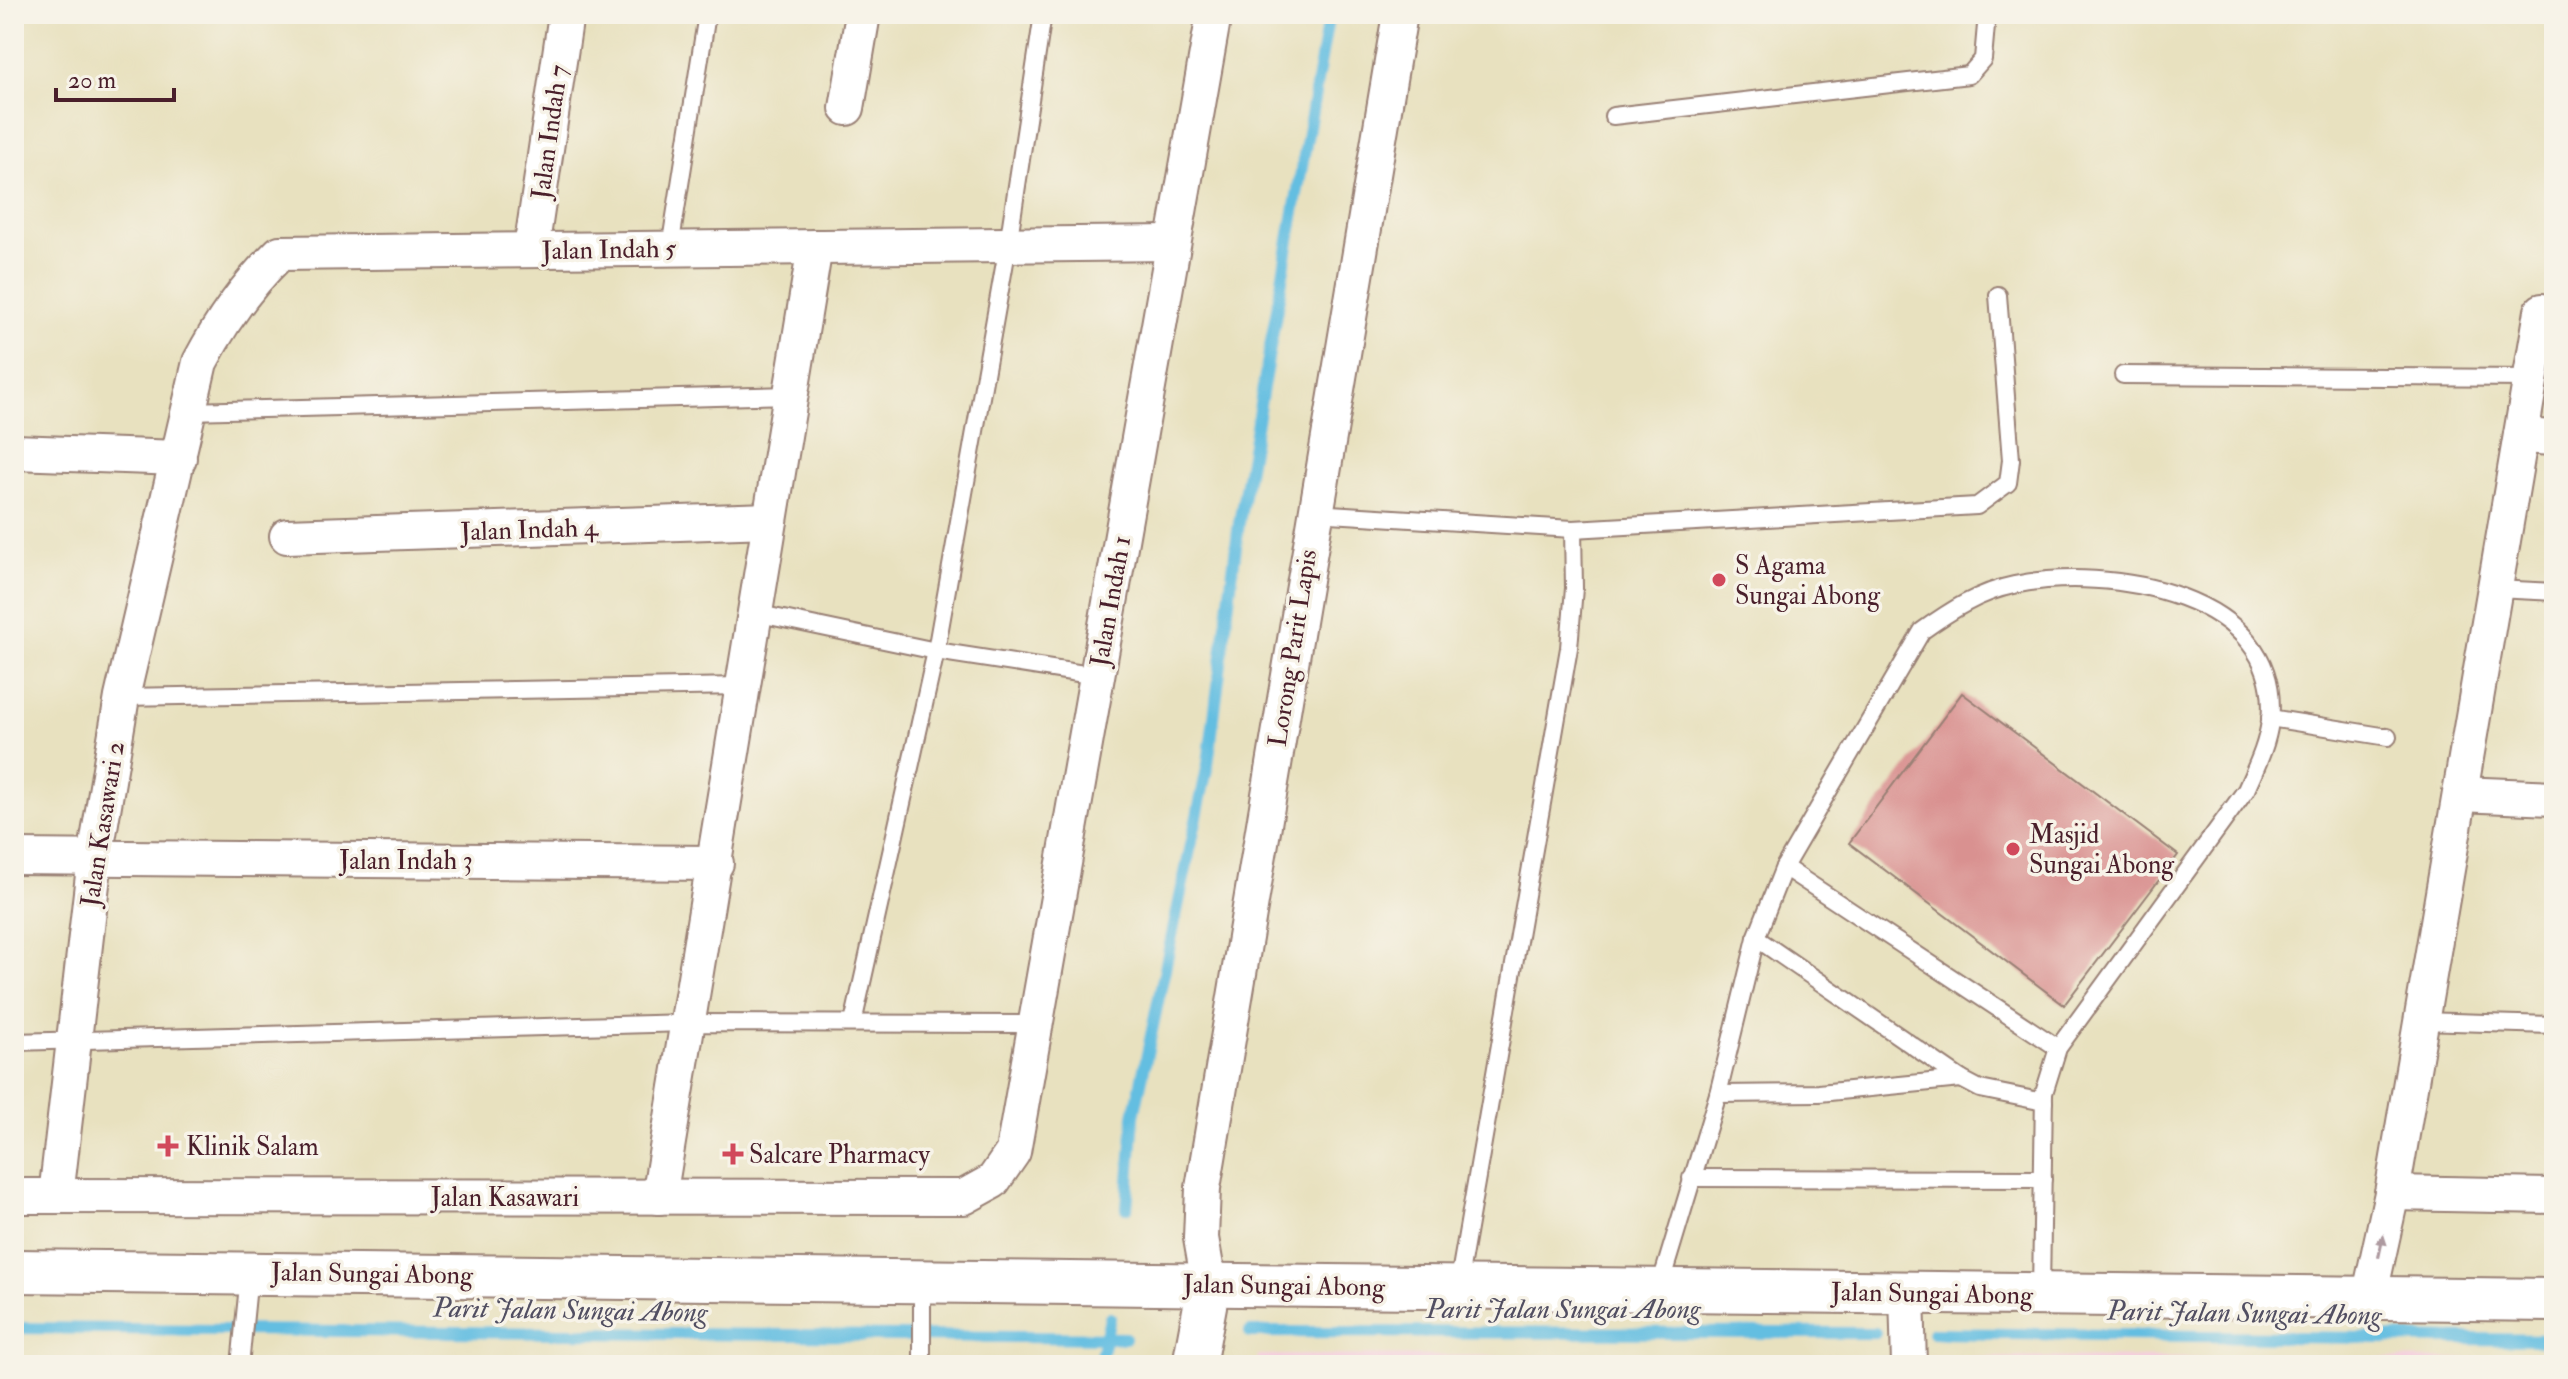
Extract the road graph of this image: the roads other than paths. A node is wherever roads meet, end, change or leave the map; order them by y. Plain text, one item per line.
1 (566, 14) edge
2 (707, 14) edge
3 (863, 14) edge
4 (1043, 14) edge
5 (1214, 14) edge
6 (1400, 14) edge
7 (1987, 14) edge
8 (847, 108) dead end
9 (1613, 116) dead end
10 (1173, 243) junction
11 (1008, 245) junction
12 (815, 247) junction
13 (670, 248) junction
14 (531, 250) junction
15 (1998, 295) dead end
16 (2542, 311) dead end
17 (2123, 375) dead end
18 (2531, 378) junction
19 (791, 395) junction
20 (189, 411) junction
21 (2538, 437) edge
22 (14, 452) edge
23 (179, 458) junction
24 (1314, 513) junction
25 (770, 520) junction
26 (1573, 529) junction
27 (287, 536) dead end
28 (2495, 589) junction
29 (2554, 592) edge
30 (755, 613) junction
31 (936, 651) junction
32 (1097, 676) junction
33 (742, 686) junction
34 (122, 697) junction
35 (2270, 718) junction
36 (2388, 737) dead end
37 (2460, 794) junction
38 (2554, 798) edge
39 (14, 857) edge
40 (95, 858) junction
41 (716, 863) junction
42 (1784, 867) junction
43 (1756, 938) junction
44 (2421, 1021) junction
45 (687, 1023) junction
46 (853, 1023) junction
47 (1035, 1024) junction
48 (2554, 1025) edge
49 (14, 1042) edge
50 (73, 1043) junction
51 (2058, 1048) junction
52 (1961, 1079) junction
53 (1718, 1094) junction
54 (2044, 1102) junction
55 (1691, 1178) junction
56 (2043, 1179) junction
57 (993, 1181) joint
58 (2392, 1193) junction
59 (14, 1196) edge
60 (56, 1196) junction
61 (2554, 1196) edge
62 (659, 1197) junction
63 (14, 1271) edge
64 (250, 1272) junction
65 (1209, 1284) junction
66 (1458, 1287) junction
67 (1658, 1289) junction
68 (1907, 1293) junction
69 (2041, 1294) junction
70 (922, 1297) junction
71 (2369, 1298) junction
72 (2554, 1300) edge
73 (240, 1365) edge
74 (922, 1365) edge
75 (1194, 1365) edge
76 (1909, 1365) edge

1 - 14 street, Jalan Indah 7
2 - 13 lane
3 - 8 street
4 - 11 lane
5 - 10 street, Jalan Indah 1
6 - 24 street, Lorong Parit Lapis
7 - 9 lane
10 - 11 street, Jalan Indah 5
10 - 32 street, Jalan Indah 1
11 - 12 street, Jalan Indah 5
11 - 31 lane
12 - 13 street, Jalan Indah 5
12 - 19 street
13 - 14 street, Jalan Indah 5
14 - 20 street, Jalan Indah 5
15 - 26 lane
16 - 18 street
17 - 18 lane
18 - 21 street
19 - 20 lane
19 - 25 street
20 - 23 street, Jalan Indah 5
21 - 28 street
22 - 23 street
23 - 34 street, Jalan Kasawari 2
24 - 26 lane
24 - 65 street, Lorong Parit Lapis
25 - 27 street, Jalan Indah 4
25 - 30 street
26 - 66 lane
28 - 29 lane
28 - 37 street
30 - 31 lane
30 - 33 street
31 - 32 lane
31 - 46 lane
32 - 47 street, Jalan Indah 1
33 - 34 lane
33 - 41 street
34 - 40 street, Jalan Kasawari 2
35 - 36 lane
35 - 42 lane
35 - 51 lane
37 - 38 street
37 - 44 street
39 - 40 street, Jalan Indah 3
40 - 41 street, Jalan Indah 3
40 - 50 street, Jalan Kasawari 2
41 - 45 street
42 - 43 lane
42 - 51 lane
43 - 52 lane
43 - 53 lane
44 - 48 lane
44 - 58 street
45 - 46 lane
45 - 50 lane
45 - 62 street
46 - 47 lane
47 - 57 street, Jalan Indah 1
49 - 50 lane
50 - 60 street, Jalan Kasawari 2
51 - 54 lane
52 - 53 lane
52 - 54 lane
53 - 55 lane
54 - 56 lane
55 - 56 lane
55 - 67 lane
56 - 69 lane
57 - 62 street, Jalan Kasawari
58 - 61 street
71 -> 58 street
59 - 60 street, Jalan Kasawari
60 - 62 street, Jalan Kasawari
63 - 64 street, Jalan Sungai Abong
64 - 70 street, Jalan Sungai Abong
64 - 73 lane
65 - 66 street, Jalan Sungai Abong
65 - 70 street, Jalan Sungai Abong
65 - 75 street
66 - 67 street, Jalan Sungai Abong
67 - 68 street, Jalan Sungai Abong
68 - 69 street, Jalan Sungai Abong
68 - 76 street
69 - 71 street, Jalan Sungai Abong
70 - 74 lane
71 - 72 street, Jalan Sungai Abong

